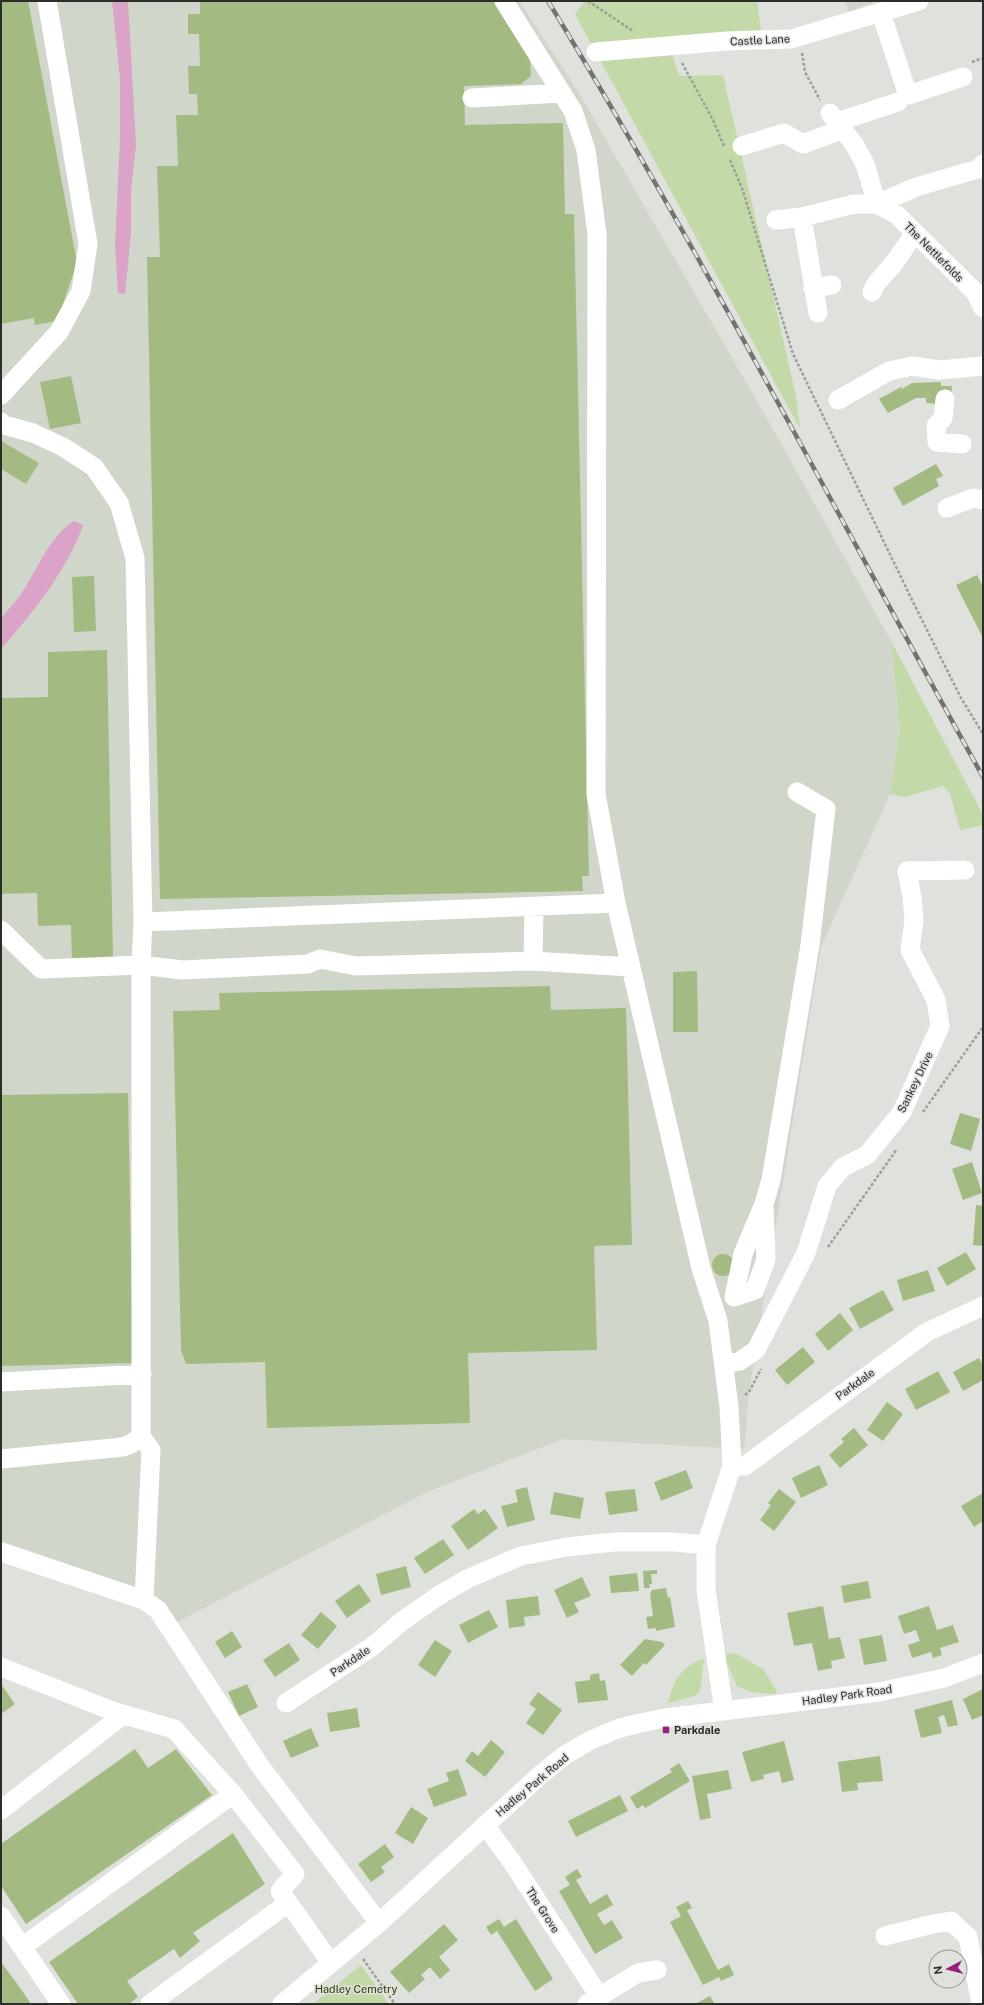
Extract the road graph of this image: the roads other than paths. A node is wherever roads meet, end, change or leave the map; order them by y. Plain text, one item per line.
1 (47, 1) edge
2 (504, 1) edge
3 (919, 1) edge
4 (881, 13) junction
5 (596, 52) dead end
6 (963, 77) dead end
7 (562, 93) junction
8 (472, 98) dead end
9 (898, 102) dead end
10 (836, 121) junction
11 (742, 146) dead end
12 (983, 164) edge
13 (877, 204) junction
14 (802, 217) junction
15 (776, 220) dead end
16 (915, 233) junction
17 (832, 285) dead end
18 (813, 288) junction
19 (872, 292) dead end
20 (980, 297) edge
21 (818, 313) dead end
22 (983, 366) edge
23 (945, 385) junction
24 (1, 395) edge
25 (838, 400) dead end
26 (1, 422) edge
27 (962, 444) dead end
28 (983, 500) edge
29 (947, 508) dead end
30 (797, 792) dead end
31 (965, 870) dead end
32 (616, 903) junction
33 (534, 907) junction
34 (143, 922) junction
35 (1, 930) edge
36 (533, 962) junction
37 (141, 965) junction
38 (631, 967) junction
39 (983, 1306) edge
40 (718, 1328) junction
41 (724, 1364) junction
42 (142, 1374) junction
43 (1, 1382) edge
44 (141, 1436) junction
45 (1, 1459) edge
46 (732, 1466) junction
47 (706, 1545) junction
48 (1, 1552) edge
49 (144, 1600) junction
50 (983, 1663) edge
51 (1, 1667) edge
52 (286, 1703) dead end
53 (724, 1711) junction
54 (123, 1715) junction
55 (233, 1794) junction
56 (1, 1810) edge
57 (485, 1825) junction
58 (288, 1903) junction
59 (1, 1916) edge
60 (379, 1923) junction
61 (885, 1936) dead end
62 (22, 1947) junction
63 (331, 1963) junction
64 (657, 1970) dead end
65 (593, 2000) edge
66 (61, 2004) edge
67 (150, 2004) edge
68 (282, 2004) edge
69 (981, 2004) edge

1 - 24 street
2 - 7 street
3 - 4 street, Castle Lane
4 - 5 street, Castle Lane
4 - 6 street
7 - 8 street
7 - 32 street
9 - 10 street
10 - 11 street
10 - 13 street
12 - 13 street, The Nettlefolds
13 - 14 street, The Nettlefolds
13 - 16 street, The Nettlefolds
14 - 15 street, The Nettlefolds
14 - 18 street
16 - 19 street
16 - 20 street, The Nettlefolds
17 - 18 street
18 - 21 street
22 - 23 street
23 - 25 street
23 - 27 street
26 - 34 street
28 - 29 street
30 - 40 street
31 - 41 street, Sankey Drive
32 - 33 street
32 - 38 street
33 - 34 street
33 - 36 street
34 - 37 street
35 - 37 street
36 - 37 street
36 - 38 street
37 - 42 street
38 - 40 street
39 - 46 street, Parkdale
40 - 41 street
41 - 46 street
42 - 43 street
42 - 44 street
44 - 45 street
44 - 49 street
46 - 47 street
47 - 52 street, Parkdale
47 - 53 street
48 - 49 street
49 - 60 street
50 - 53 street, Hadley Park Road
51 - 54 street
53 - 57 street, Hadley Park Road
54 - 55 street
54 - 56 street
55 - 58 street
55 - 62 street
57 - 60 street, Hadley Park Road
57 - 65 street, The Grove
58 - 63 street
58 - 67 street
59 - 62 street
60 - 63 street, Hadley Park Road
61 - 69 street
62 - 66 street
63 - 68 street, Hadley Park Road
64 - 65 street, The Grove

